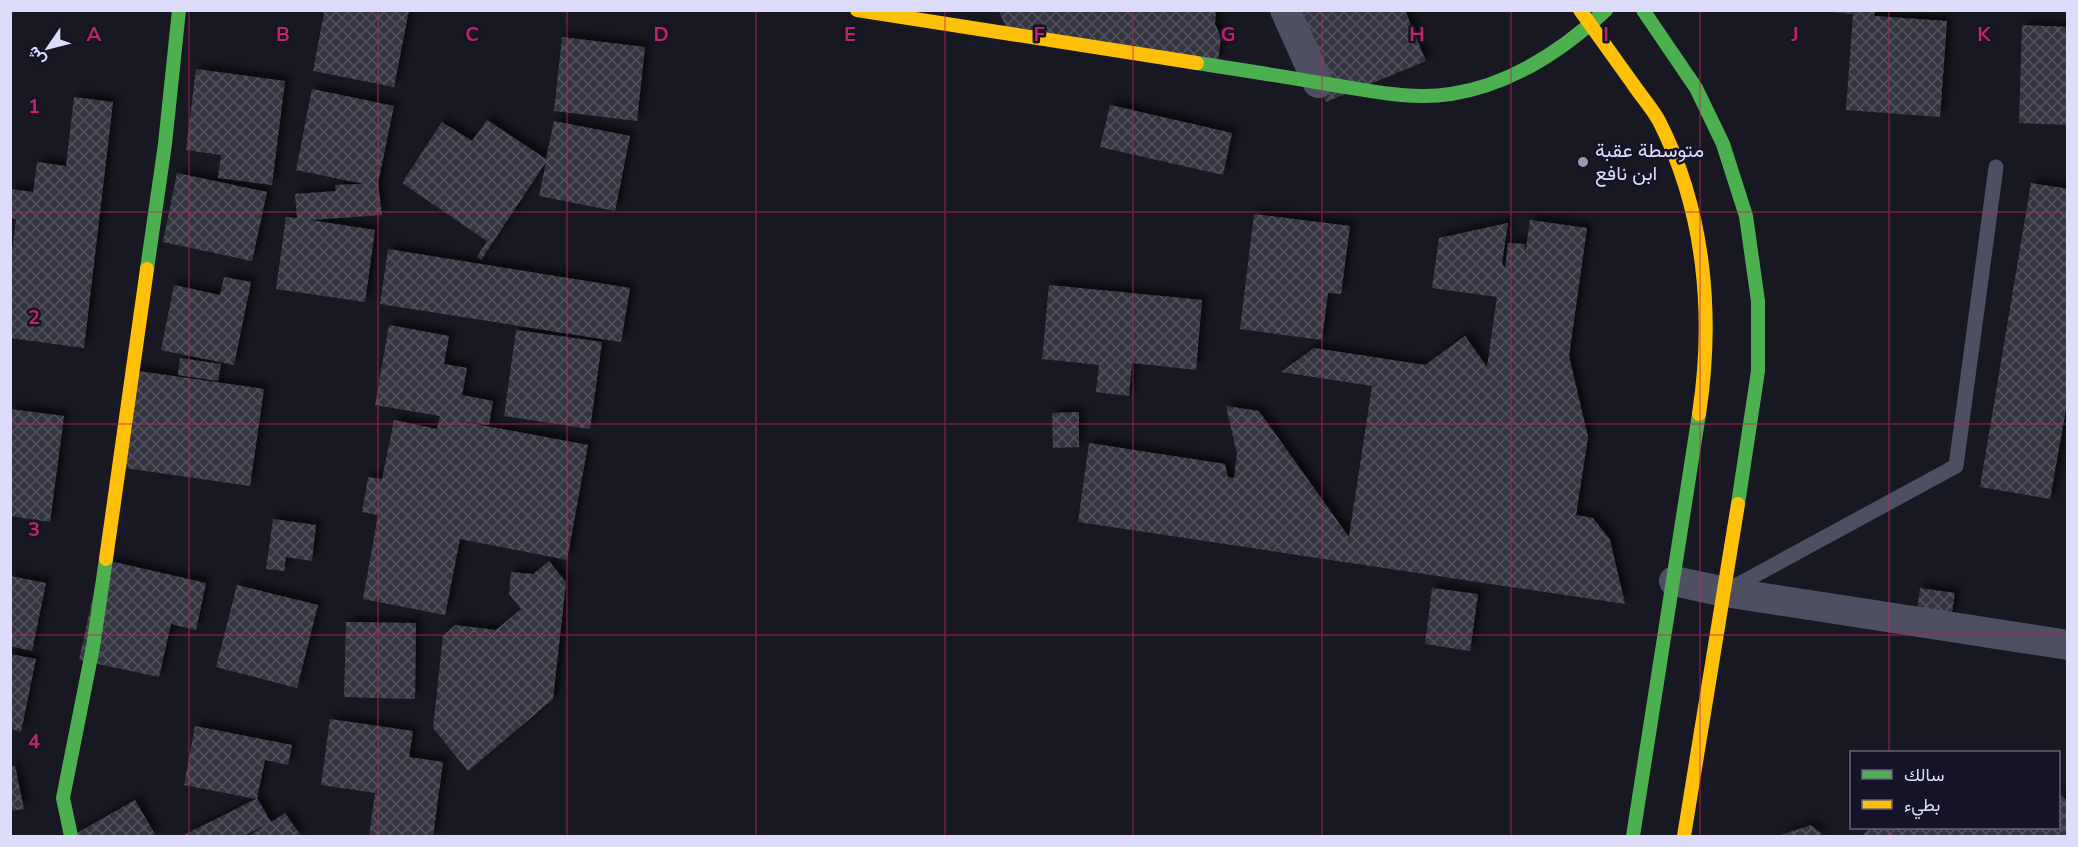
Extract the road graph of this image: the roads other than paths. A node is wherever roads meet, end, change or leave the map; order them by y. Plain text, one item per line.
1 (179, 10) edge
2 (857, 10) edge
3 (1285, 10) edge
4 (1580, 10) edge
5 (1606, 10) edge
6 (1643, 10) edge
7 (1591, 26) junction
8 (1318, 83) junction
9 (1996, 167) dead end
10 (1674, 580) junction
11 (1725, 592) junction
12 (2064, 635) edge
13 (71, 837) edge
14 (1633, 837) edge
15 (1684, 837) edge

1 - 13 street
2 - 8 street
3 - 8 street
4 - 7 street
5 - 7 street
6 - 11 street
7 - 8 street
7 - 10 street
9 - 11 lane
10 - 11 street
10 - 14 street
11 - 12 street
11 - 15 street

